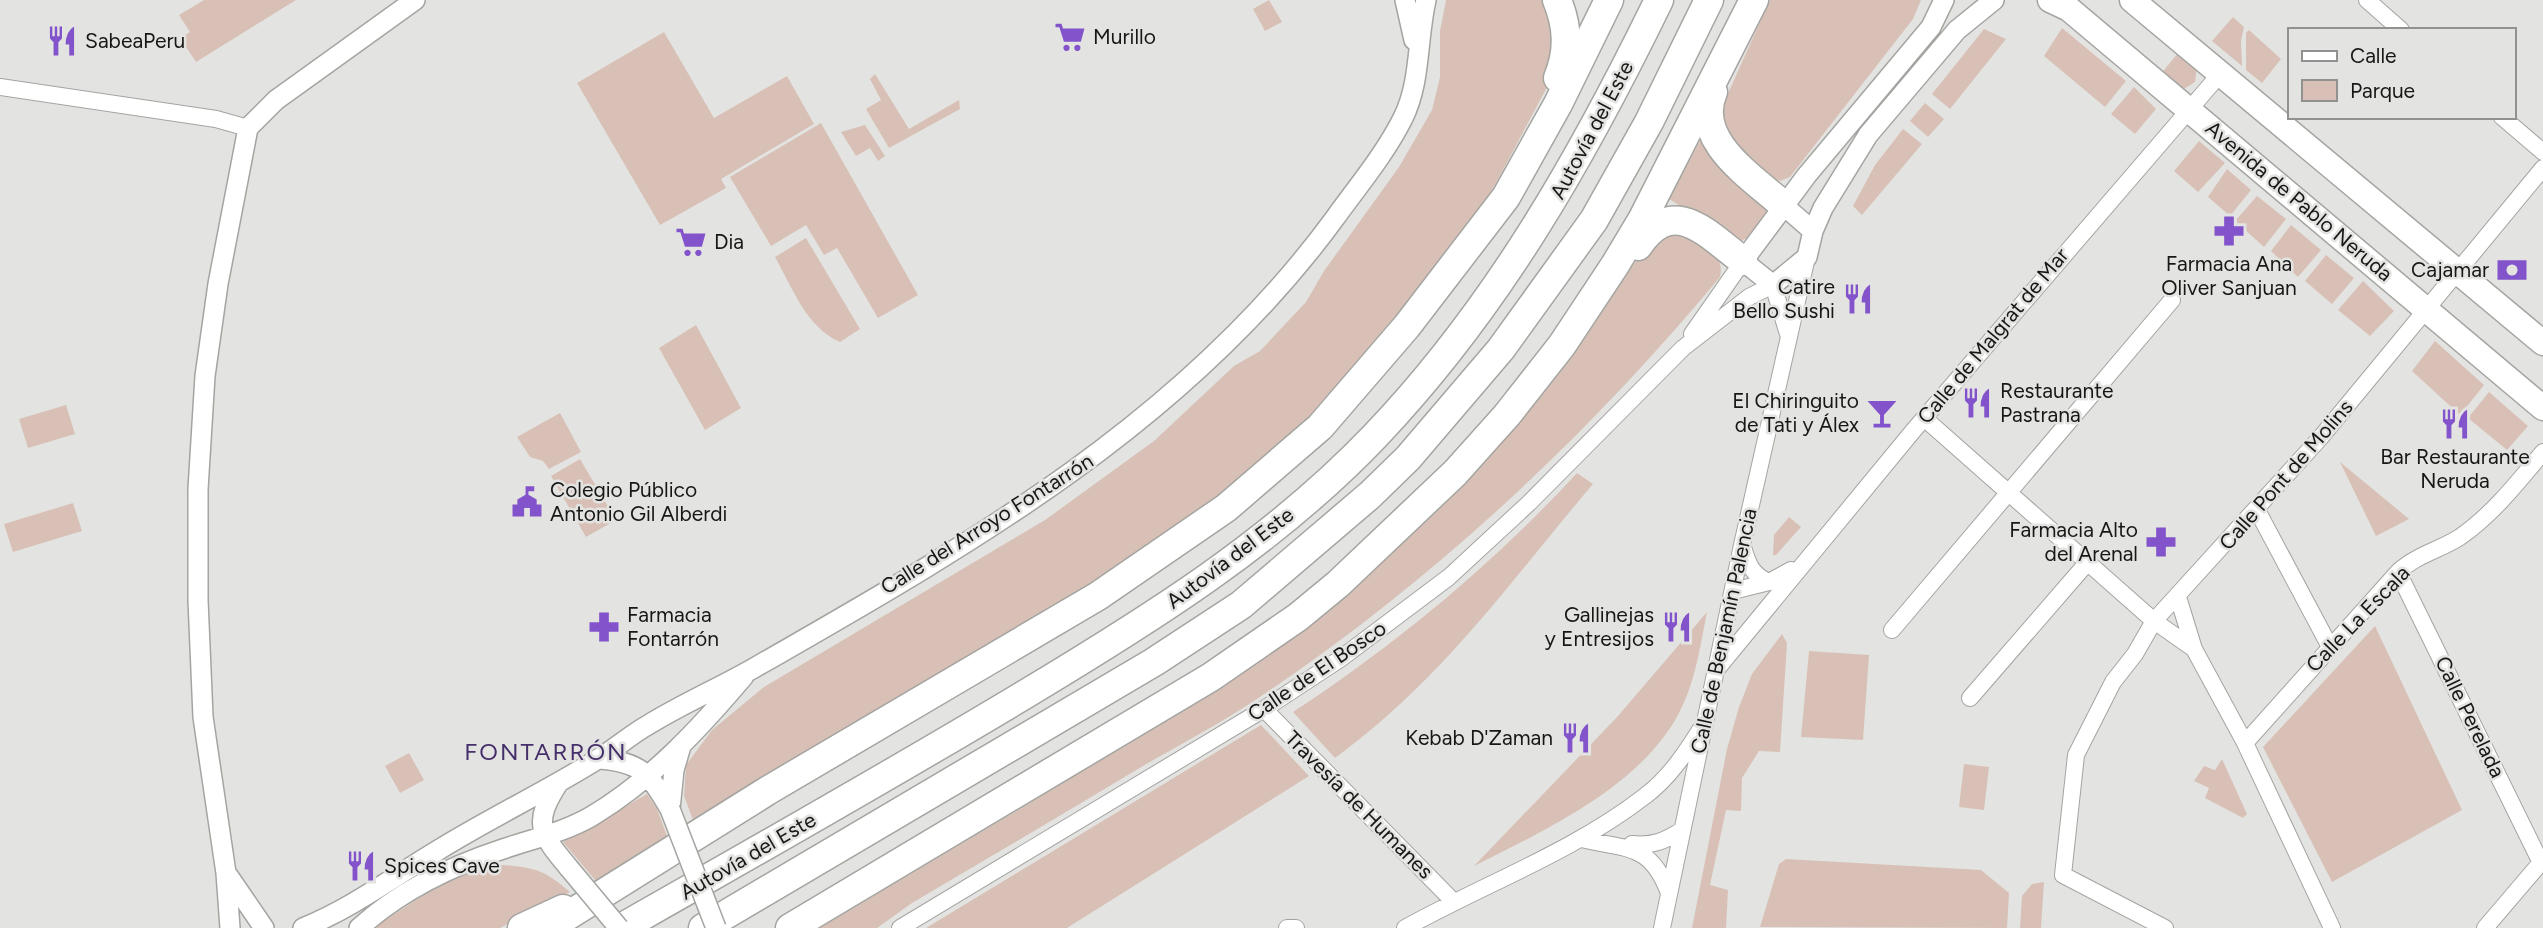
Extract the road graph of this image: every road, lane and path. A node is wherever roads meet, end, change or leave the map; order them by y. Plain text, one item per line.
1 (415, 0) edge
2 (1405, 0) edge
3 (1426, 0) edge
4 (1557, 0) edge
5 (1609, 0) edge
6 (1659, 0) edge
7 (1709, 0) edge
8 (1754, 0) edge
9 (1944, 0) edge
10 (1994, 0) edge
11 (2050, 0) edge
12 (2132, 0) edge
13 (2367, 0) edge
14 (2399, 28) edge
15 (1417, 48) junction
16 (2220, 74) junction
17 (0, 87) edge
18 (2188, 107) junction
19 (2504, 119) edge
20 (248, 128) junction
21 (2543, 152) edge
22 (2543, 168) edge
23 (1506, 197) junction
24 (1783, 205) junction
25 (1812, 231) junction
26 (1807, 257) junction
27 (1743, 261) junction
28 (2457, 270) junction
29 (1773, 285) junction
30 (2172, 300) dead end
31 (2428, 311) junction
32 (1788, 334) junction
33 (2543, 343) edge
34 (1562, 345) junction
35 (1683, 348) junction
36 (2543, 408) edge
37 (1924, 418) junction
38 (2543, 452) edge
39 (2006, 493) junction
40 (2257, 510) junction
41 (1742, 545) junction
42 (2087, 563) junction
43 (1800, 565) junction
44 (2398, 572) junction
45 (1769, 582) junction
46 (1733, 591) junction
47 (2178, 597) junction
48 (2154, 621) junction
49 (1892, 630) dead end
50 (2330, 647) junction
51 (2194, 649) junction
52 (1717, 669) junction
53 (747, 672) junction
54 (1970, 698) dead end
55 (1264, 709) junction
56 (1705, 722) junction
57 (2245, 743) junction
58 (681, 746) junction
59 (599, 759) junction
60 (649, 775) junction
61 (559, 782) junction
62 (670, 809) junction
63 (1682, 830) junction
64 (544, 837) junction
65 (1581, 839) junction
66 (505, 848) junction
67 (652, 862) junction
68 (2542, 862) edge
69 (569, 868) junction
70 (226, 873) junction
71 (1669, 894) junction
72 (1454, 901) junction
73 (230, 928) edge
74 (264, 928) edge
75 (303, 928) edge
76 (359, 928) edge
77 (522, 928) edge
78 (548, 928) edge
79 (620, 928) edge
80 (703, 928) edge
81 (716, 928) edge
82 (790, 928) edge
83 (900, 928) edge
84 (1287, 928) edge
85 (1296, 928) edge
86 (1405, 928) edge
87 (1662, 928) edge
88 (2165, 928) edge
89 (2332, 928) edge
90 (2485, 928) edge

1 - 20 street
2 - 15 street, Calle del Arroyo Fontarrón
3 - 15 street, Calle del Arroyo Fontarrón
4 - 23 highway
5 - 23 highway
6 - 79 highway, Autovía del Este
7 - 80 highway, Autovía del Este
8 - 24 highway
8 - 34 highway
9 - 24 street
10 - 25 street, Calle de Benjamín Palencia
11 - 18 main road, Avenida de Pablo Neruda
12 - 16 main road
13 - 14 street
15 - 53 street, Calle del Arroyo Fontarrón
16 - 18 street, Calle de Malgrat de Mar
16 - 28 main road
17 - 20 street
18 - 31 main road, Avenida de Pablo Neruda
18 - 37 street, Calle de Malgrat de Mar
19 - 21 street
20 - 70 street
22 - 28 street, Calle Pont de Molins
23 - 67 highway
24 - 25 street
24 - 27 street
25 - 26 street, Calle de Benjamín Palencia
26 - 29 street
26 - 32 street, Calle de Benjamín Palencia
27 - 29 street
27 - 34 highway
27 - 35 street, Calle de El Bosco
28 - 31 street, Calle Pont de Molins
28 - 33 main road
29 - 32 street, Calle de Benjamín Palencia
29 - 35 street, Calle de El Bosco
30 - 39 street
31 - 36 main road, Avenida de Pablo Neruda
31 - 40 street, Calle Pont de Molins
32 - 41 street, Calle de Benjamín Palencia
34 - 82 highway
35 - 55 street, Calle de El Bosco
37 - 39 street
37 - 43 street, Calle de Malgrat de Mar
38 - 44 street, Calle La Escala
39 - 42 street
39 - 49 street
40 - 47 street, Calle Pont de Molins
40 - 50 street
41 - 45 street
41 - 46 street, Calle de Benjamín Palencia
42 - 48 street
42 - 54 street
43 - 45 street
43 - 52 street, Calle de Malgrat de Mar
44 - 50 street, Calle La Escala
44 - 68 street, Calle Perelada
45 - 46 street
46 - 52 street, Calle de Benjamín Palencia
47 - 48 street, Calle Pont de Molins
47 - 51 street
48 - 51 street
48 - 88 street, Calle Pont de Molins
50 - 57 street, Calle La Escala
51 - 57 street
52 - 56 street, Calle de Benjamín Palencia
53 - 58 street, Calle del Arroyo Fontarrón
53 - 59 street, Calle del Arroyo Fontarrón
55 - 72 street, Travesía de Humanes
55 - 83 street, Calle de El Bosco
56 - 63 street, Calle de Benjamín Palencia
56 - 65 street
57 - 89 street
58 - 60 street, Calle del Arroyo Fontarrón
58 - 62 street, Calle del Arroyo Fontarrón
59 - 60 street
59 - 61 street, Calle del Arroyo Fontarrón
60 - 62 street
60 - 64 street, Calle del Arroyo Fontarrón
61 - 64 street
61 - 75 street, Calle del Arroyo Fontarrón
62 - 81 street, bridge
63 - 65 street
63 - 71 street, Calle de Benjamín Palencia
64 - 66 street, Calle del Arroyo Fontarrón
64 - 69 street
65 - 71 street
65 - 72 street
66 - 69 street
66 - 76 street, Calle del Arroyo Fontarrón
67 - 77 highway
67 - 78 highway
68 - 90 street
69 - 79 street, bridge
70 - 73 street
70 - 74 street
71 - 87 street, Calle de Benjamín Palencia
72 - 86 street
84 - 85 street

